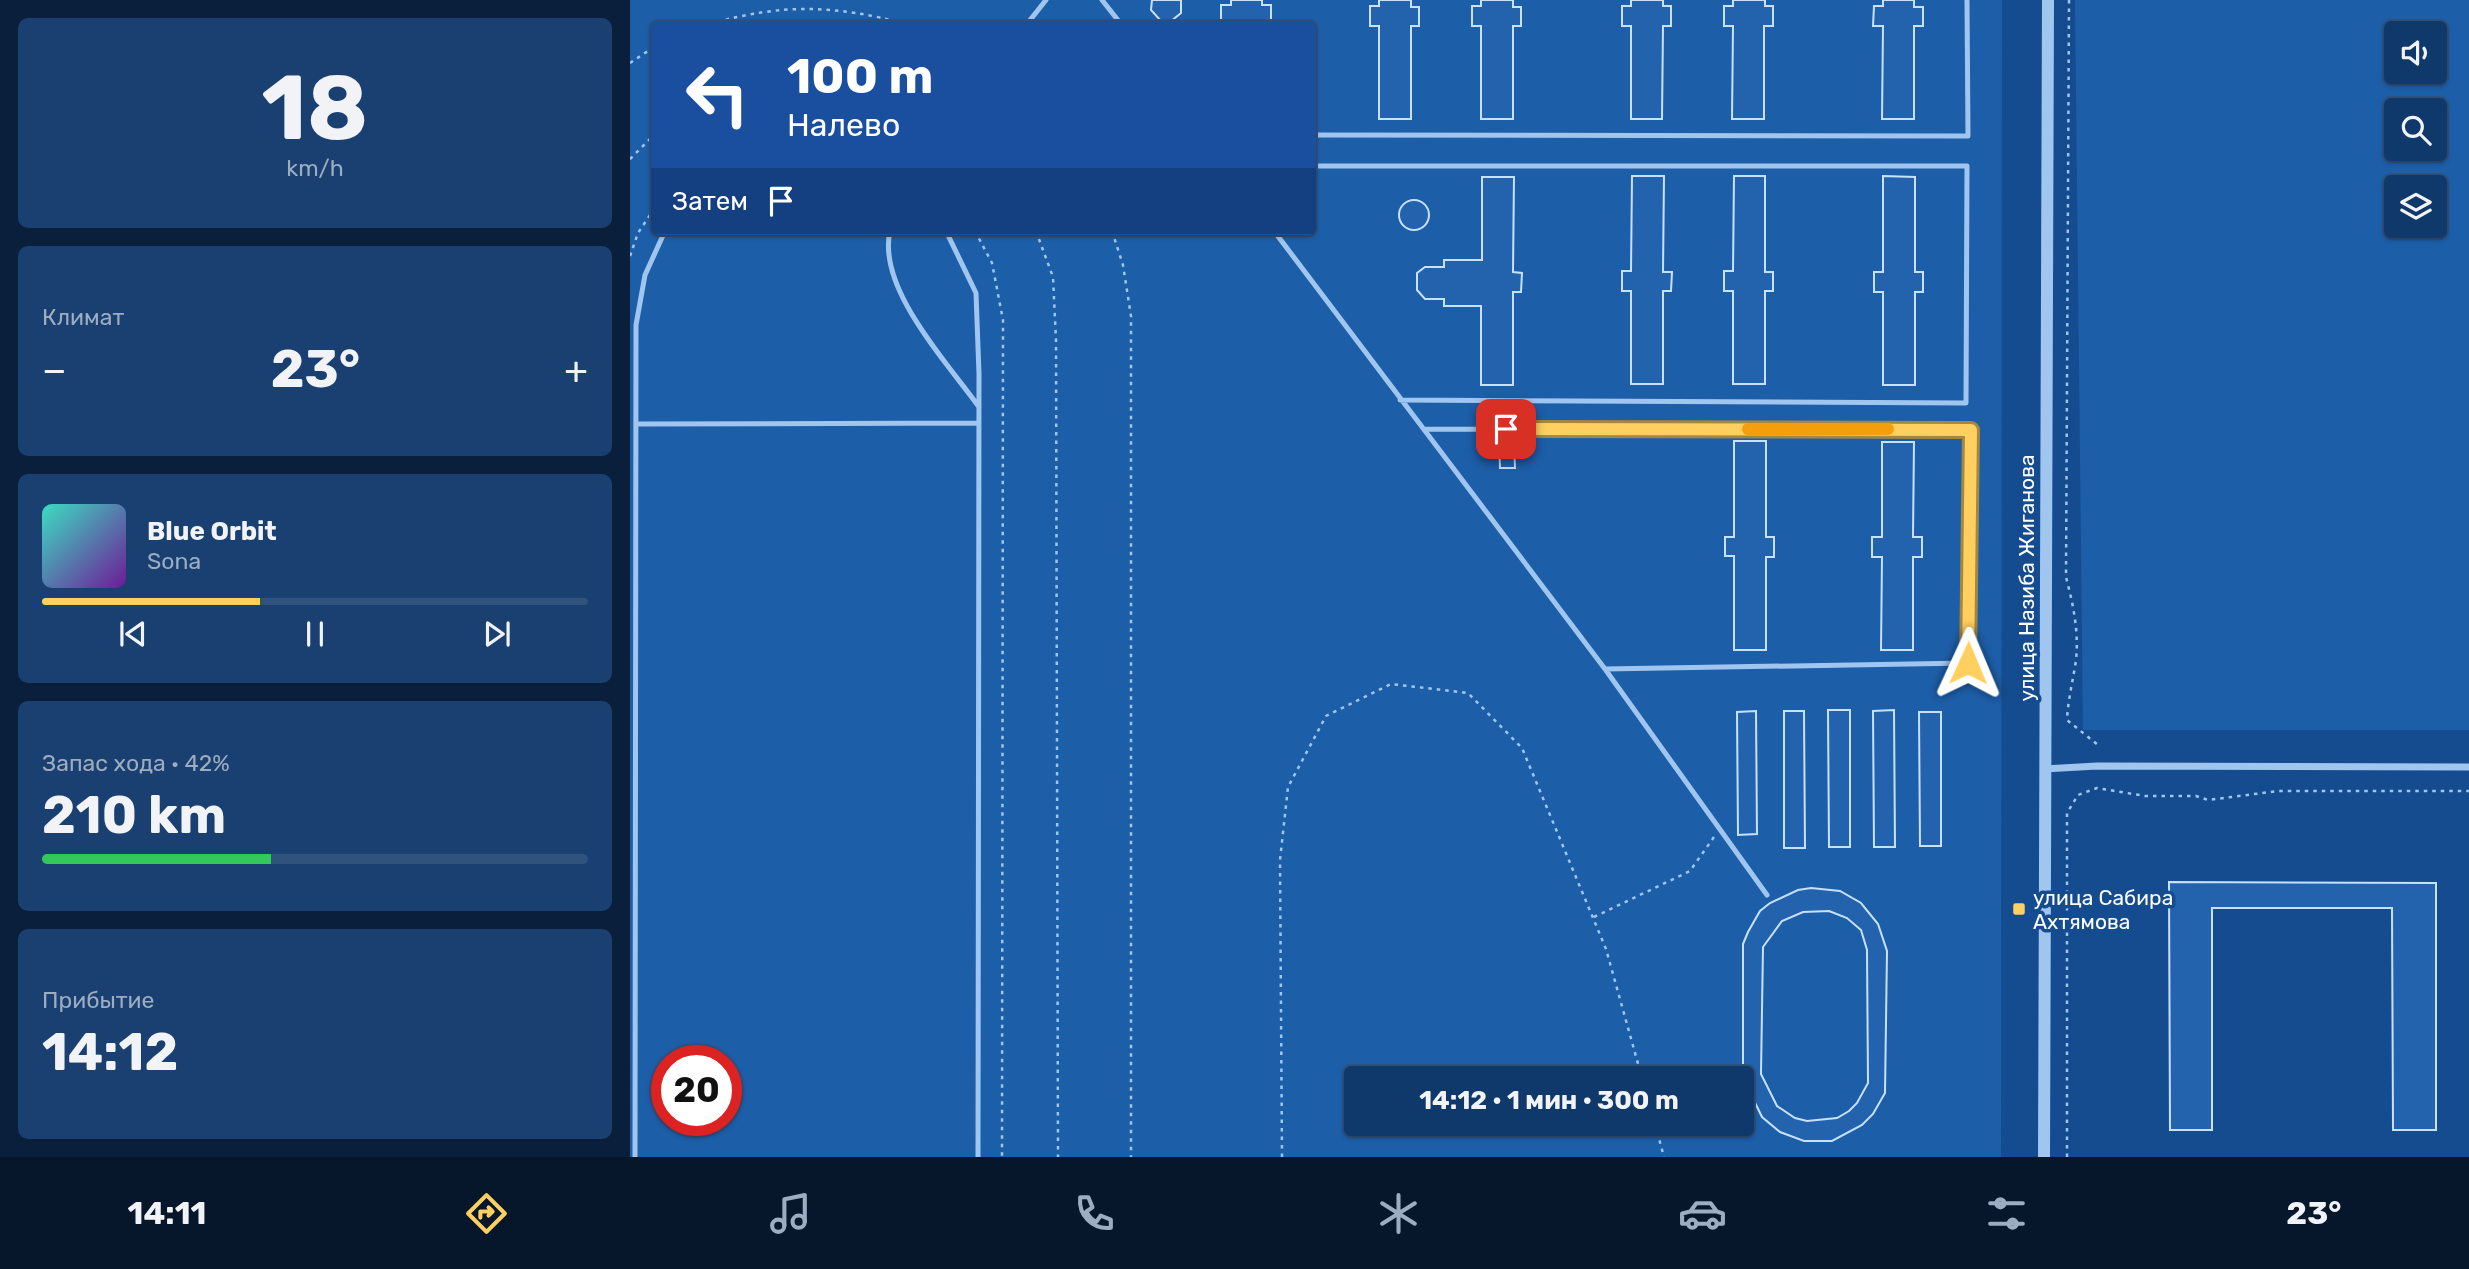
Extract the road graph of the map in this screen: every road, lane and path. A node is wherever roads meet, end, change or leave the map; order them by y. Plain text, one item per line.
1 (1046, 0) edge
2 (1102, 0) edge
3 (1967, 0) edge
4 (2048, 0) edge
5 (2069, 0) edge
6 (720, 21) edge
7 (896, 21) edge
8 (1029, 21) edge
9 (1119, 21) edge
10 (651, 49) edge
11 (630, 63) edge
12 (1316, 135) edge
13 (651, 138) edge
14 (630, 159) edge
15 (1316, 166) edge
16 (651, 214) edge
17 (663, 235) edge
18 (889, 235) edge
19 (948, 235) edge
20 (977, 235) edge
21 (1037, 235) edge
22 (1113, 235) edge
23 (1277, 235) edge
24 (630, 256) edge
25 (1400, 400) junction
26 (979, 407) junction
27 (979, 423) junction
28 (636, 424) junction
29 (1424, 429) junction
30 (1605, 669) junction
31 (2098, 745) dead end
32 (2469, 767) edge
33 (2044, 769) junction
34 (2469, 792) edge
35 (1719, 829) junction
36 (1767, 895) dead end
37 (1593, 918) junction
38 (1639, 1066) edge
39 (1658, 1136) edge
40 (635, 1157) edge
41 (978, 1157) edge
42 (1002, 1157) edge
43 (1058, 1157) edge
44 (1131, 1157) edge
45 (1282, 1157) edge
46 (1664, 1157) edge
47 (2044, 1157) edge
48 (2067, 1157) edge

1 - 8 lane
2 - 9 lane
3 - 12 lane
4 - 33 street, улица Назиба Жиганова
5 - 31 path
6 - 7 path
10 - 11 path
13 - 14 path
15 - 25 lane
16 - 24 path
17 - 28 lane
18 - 26 lane
19 - 26 lane
20 - 42 path
21 - 43 path
22 - 44 path
23 - 25 lane
25 - 29 lane
26 - 27 lane
27 - 28 lane
27 - 41 lane
28 - 40 lane
29 - 30 lane
29 - 30 lane
30 - 35 lane
32 - 33 street
33 - 47 street, улица Назиба Жиганова
34 - 48 path
35 - 36 lane
35 - 37 path
37 - 38 path
37 - 45 path
39 - 46 path

